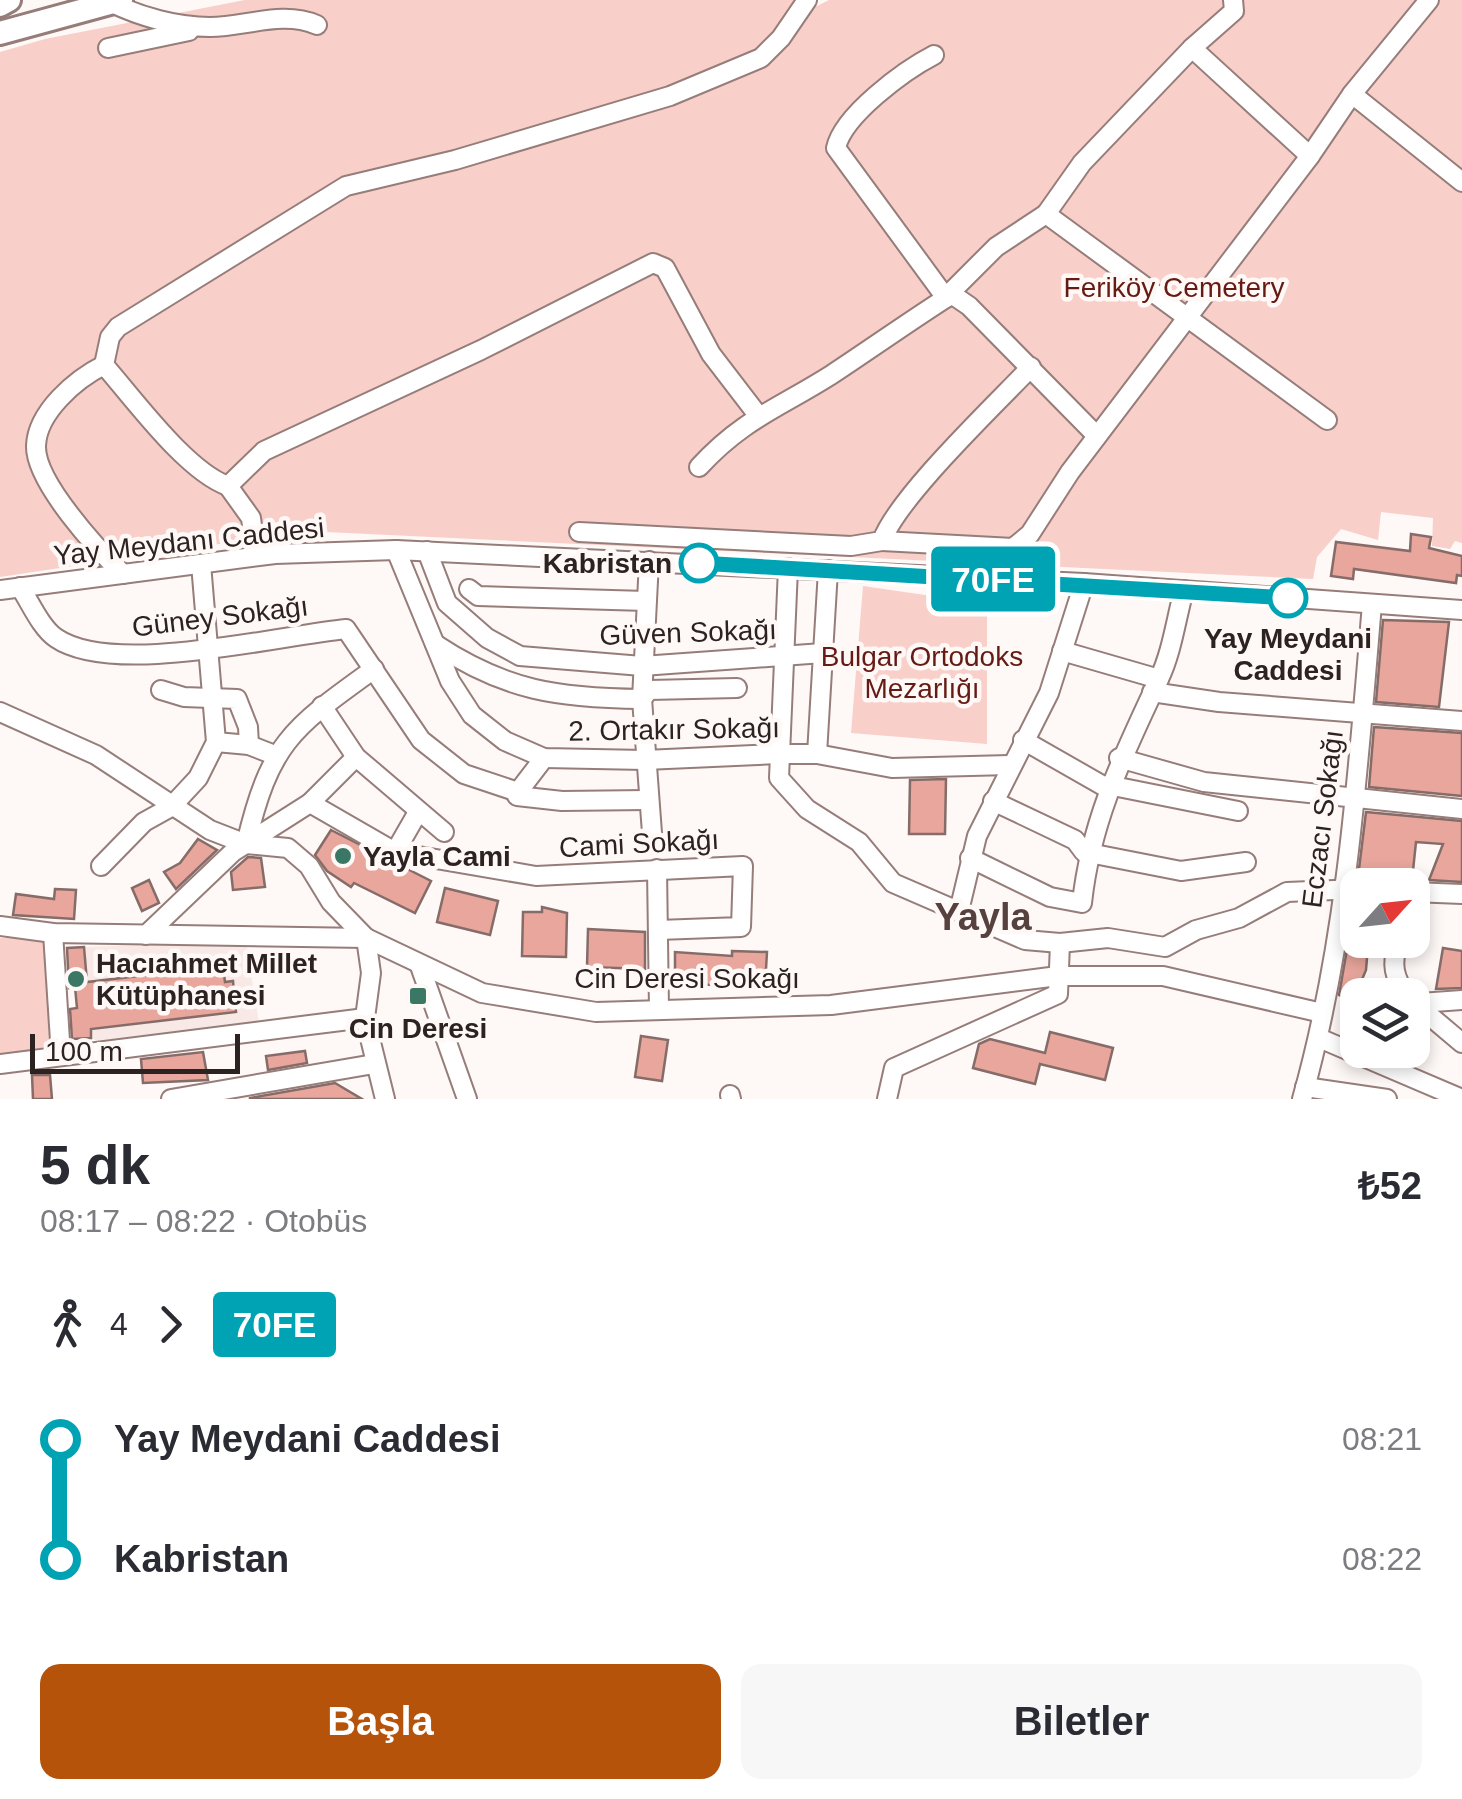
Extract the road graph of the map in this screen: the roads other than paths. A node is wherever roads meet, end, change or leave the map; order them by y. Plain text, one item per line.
1 (9, 0) edge
2 (807, 0) edge
3 (1233, 0) edge
4 (1429, 0) edge
5 (117, 1) edge
6 (0, 5) edge
7 (318, 25) dead end
8 (209, 28) junction
9 (0, 33) edge
10 (108, 48) dead end
11 (1192, 48) junction
12 (934, 55) dead end
13 (1352, 94) junction
14 (1310, 156) junction
15 (1462, 182) edge
16 (1046, 214) junction
17 (948, 295) junction
18 (1186, 318) junction
19 (104, 365) junction
20 (1030, 367) junction
21 (757, 414) junction
22 (1327, 420) dead end
23 (1098, 436) junction
24 (700, 467) dead end
25 (228, 486) junction
26 (579, 532) dead end
27 (882, 541) junction
28 (396, 550) junction
29 (427, 552) junction
30 (256, 556) junction
31 (648, 560) junction
32 (201, 564) junction
33 (788, 568) junction
34 (828, 570) junction
35 (123, 574) junction
36 (1084, 583) junction
37 (20, 588) junction
38 (469, 589) dead end
39 (0, 590) edge
40 (1184, 590) junction
41 (646, 601) junction
42 (1372, 604) junction
43 (1462, 610) edge
44 (433, 642) junction
45 (206, 647) junction
46 (1062, 652) junction
47 (823, 653) junction
48 (786, 657) junction
49 (642, 666) junction
50 (374, 669) junction
51 (1156, 686) junction
52 (738, 688) dead end
53 (161, 690) dead end
54 (212, 699) junction
55 (642, 699) junction
56 (322, 706) junction
57 (1363, 711) junction
58 (0, 712) edge
59 (1462, 722) edge
60 (1023, 740) junction
61 (216, 742) junction
62 (249, 745) junction
63 (778, 754) junction
64 (817, 754) junction
65 (277, 756) junction
66 (356, 757) junction
67 (544, 758) junction
68 (1120, 758) junction
69 (645, 760) junction
70 (1010, 765) junction
71 (1108, 786) junction
72 (517, 796) dead end
73 (1354, 796) junction
74 (648, 800) junction
75 (993, 801) junction
76 (310, 803) junction
77 (171, 807) junction
78 (1462, 808) edge
79 (1238, 811) dead end
80 (418, 812) junction
81 (444, 832) dead end
82 (652, 833) dead end
83 (246, 844) junction
84 (396, 852) junction
85 (1088, 853) junction
86 (970, 858) junction
87 (1246, 862) dead end
88 (100, 866) dead end
89 (1351, 868) edge
90 (657, 870) junction
91 (1340, 889) edge
92 (1430, 893) edge
93 (1462, 894) edge
94 (959, 911) junction
95 (0, 926) edge
96 (658, 930) junction
97 (53, 933) junction
98 (1340, 933) edge
99 (146, 935) junction
100 (366, 938) junction
101 (1060, 943) junction
102 (1164, 947) junction
103 (420, 966) junction
104 (1058, 976) junction
105 (1163, 976) junction
106 (1462, 1000) edge
107 (1430, 1003) edge
108 (658, 1010) junction
109 (1322, 1013) junction
110 (365, 1018) junction
111 (1430, 1018) edge
112 (1319, 1038) junction
113 (1462, 1042) edge
114 (1340, 1044) edge
115 (61, 1056) junction
116 (0, 1064) edge
117 (374, 1064) junction
118 (1408, 1068) edge
119 (1304, 1093) edge
120 (1462, 1098) edge
121 (171, 1099) edge
122 (384, 1099) edge
123 (468, 1099) edge
124 (887, 1099) edge
125 (1387, 1099) edge

1 - 6 main road
2 - 19 street
3 - 11 street
4 - 13 street
5 - 8 street
5 - 9 main road
7 - 8 street
8 - 10 street
11 - 14 street
11 - 16 street
12 - 17 street
13 - 14 street
13 - 15 street
14 - 18 street
16 - 17 street
16 - 18 street
17 - 20 street
17 - 21 street
18 - 22 street
18 - 23 street
19 - 25 street
19 - 35 street
20 - 23 street
20 - 27 street
21 - 24 street
21 - 25 street
23 - 27 street
25 - 30 street
26 - 27 street
28 - 29 street, Yay Meydanı Caddesi
28 - 30 street, Yay Meydanı Caddesi
28 - 44 street, 2. Ortakır Sokağı
29 - 31 street, Yay Meydanı Caddesi
29 - 49 street, Güven Sokağı
30 - 32 street, Yay Meydanı Caddesi
31 - 33 street, Yay Meydanı Caddesi
31 - 41 street
32 - 35 street, Yay Meydanı Caddesi
32 - 45 street
33 - 34 street, Yay Meydanı Caddesi
33 - 48 street
34 - 36 street, Yay Meydanı Caddesi
34 - 47 street
35 - 37 street, Yay Meydanı Caddesi
36 - 40 street, Yay Meydanı Caddesi
36 - 46 street
37 - 39 street, Yay Meydanı Caddesi
37 - 45 street, Güney Sokağı
38 - 41 street
40 - 42 street, Yay Meydanı Caddesi
40 - 51 street
41 - 49 street
42 - 43 street, Yay Meydanı Caddesi
42 - 57 street, Eczacı Sokağı
44 - 55 street
44 - 67 street, 2. Ortakır Sokağı
45 - 50 street, Güney Sokağı
45 - 54 street
46 - 51 street
46 - 60 street
47 - 48 street, Güven Sokağı
47 - 64 street
48 - 49 street, Güven Sokağı
48 - 63 street
49 - 55 street
50 - 56 street
50 - 67 street, Güney Sokağı
51 - 57 street
51 - 68 street
52 - 55 street
53 - 54 street
54 - 61 street
54 - 62 street
55 - 69 street
56 - 65 street
56 - 66 street
57 - 59 street
57 - 73 street, Eczacı Sokağı
58 - 77 street
60 - 70 street
60 - 71 street
61 - 62 street
61 - 77 street
62 - 65 street
63 - 64 street, 2. Ortakır Sokağı
63 - 69 street, 2. Ortakır Sokağı
63 - 94 street
64 - 70 street, 2. Ortakır Sokağı
65 - 83 street
66 - 76 street
66 - 80 street
67 - 69 street, 2. Ortakır Sokağı
68 - 71 street
68 - 73 street
69 - 74 street
70 - 75 street
71 - 79 street
71 - 85 street
72 - 74 street
73 - 78 street
73 - 89 street, Eczacı Sokağı
74 - 82 street
75 - 85 street
75 - 86 street
76 - 83 street
76 - 84 street, Cami Sokağı
77 - 83 street
77 - 88 street
80 - 81 street
80 - 84 street
83 - 99 street
83 - 100 street
84 - 90 street, Cami Sokağı
85 - 86 street
85 - 87 street
86 - 94 street
90 - 96 street
90 - 96 street, Cami Sokağı
91 - 102 street
92 - 93 street
94 - 101 street
95 - 97 street, Cin Deresi Sokağı
96 - 108 street
97 - 99 street, Cin Deresi Sokağı
97 - 115 street
98 - 109 street, Eczacı Sokağı
99 - 100 street, Cin Deresi Sokağı
100 - 103 street, Cin Deresi Sokağı
100 - 110 street
101 - 102 street
101 - 104 street
102 - 105 street
103 - 108 street, Cin Deresi Sokağı
103 - 123 street
104 - 105 street, Cin Deresi Sokağı
104 - 108 street, Cin Deresi Sokağı
104 - 124 street
105 - 109 street, Cin Deresi Sokağı
106 - 107 street
109 - 112 street, Eczacı Sokağı
110 - 115 street
110 - 117 street
111 - 113 street
112 - 114 street
112 - 119 street, Eczacı Sokağı
115 - 116 street
117 - 121 street
117 - 122 street
118 - 120 street
119 - 125 street

